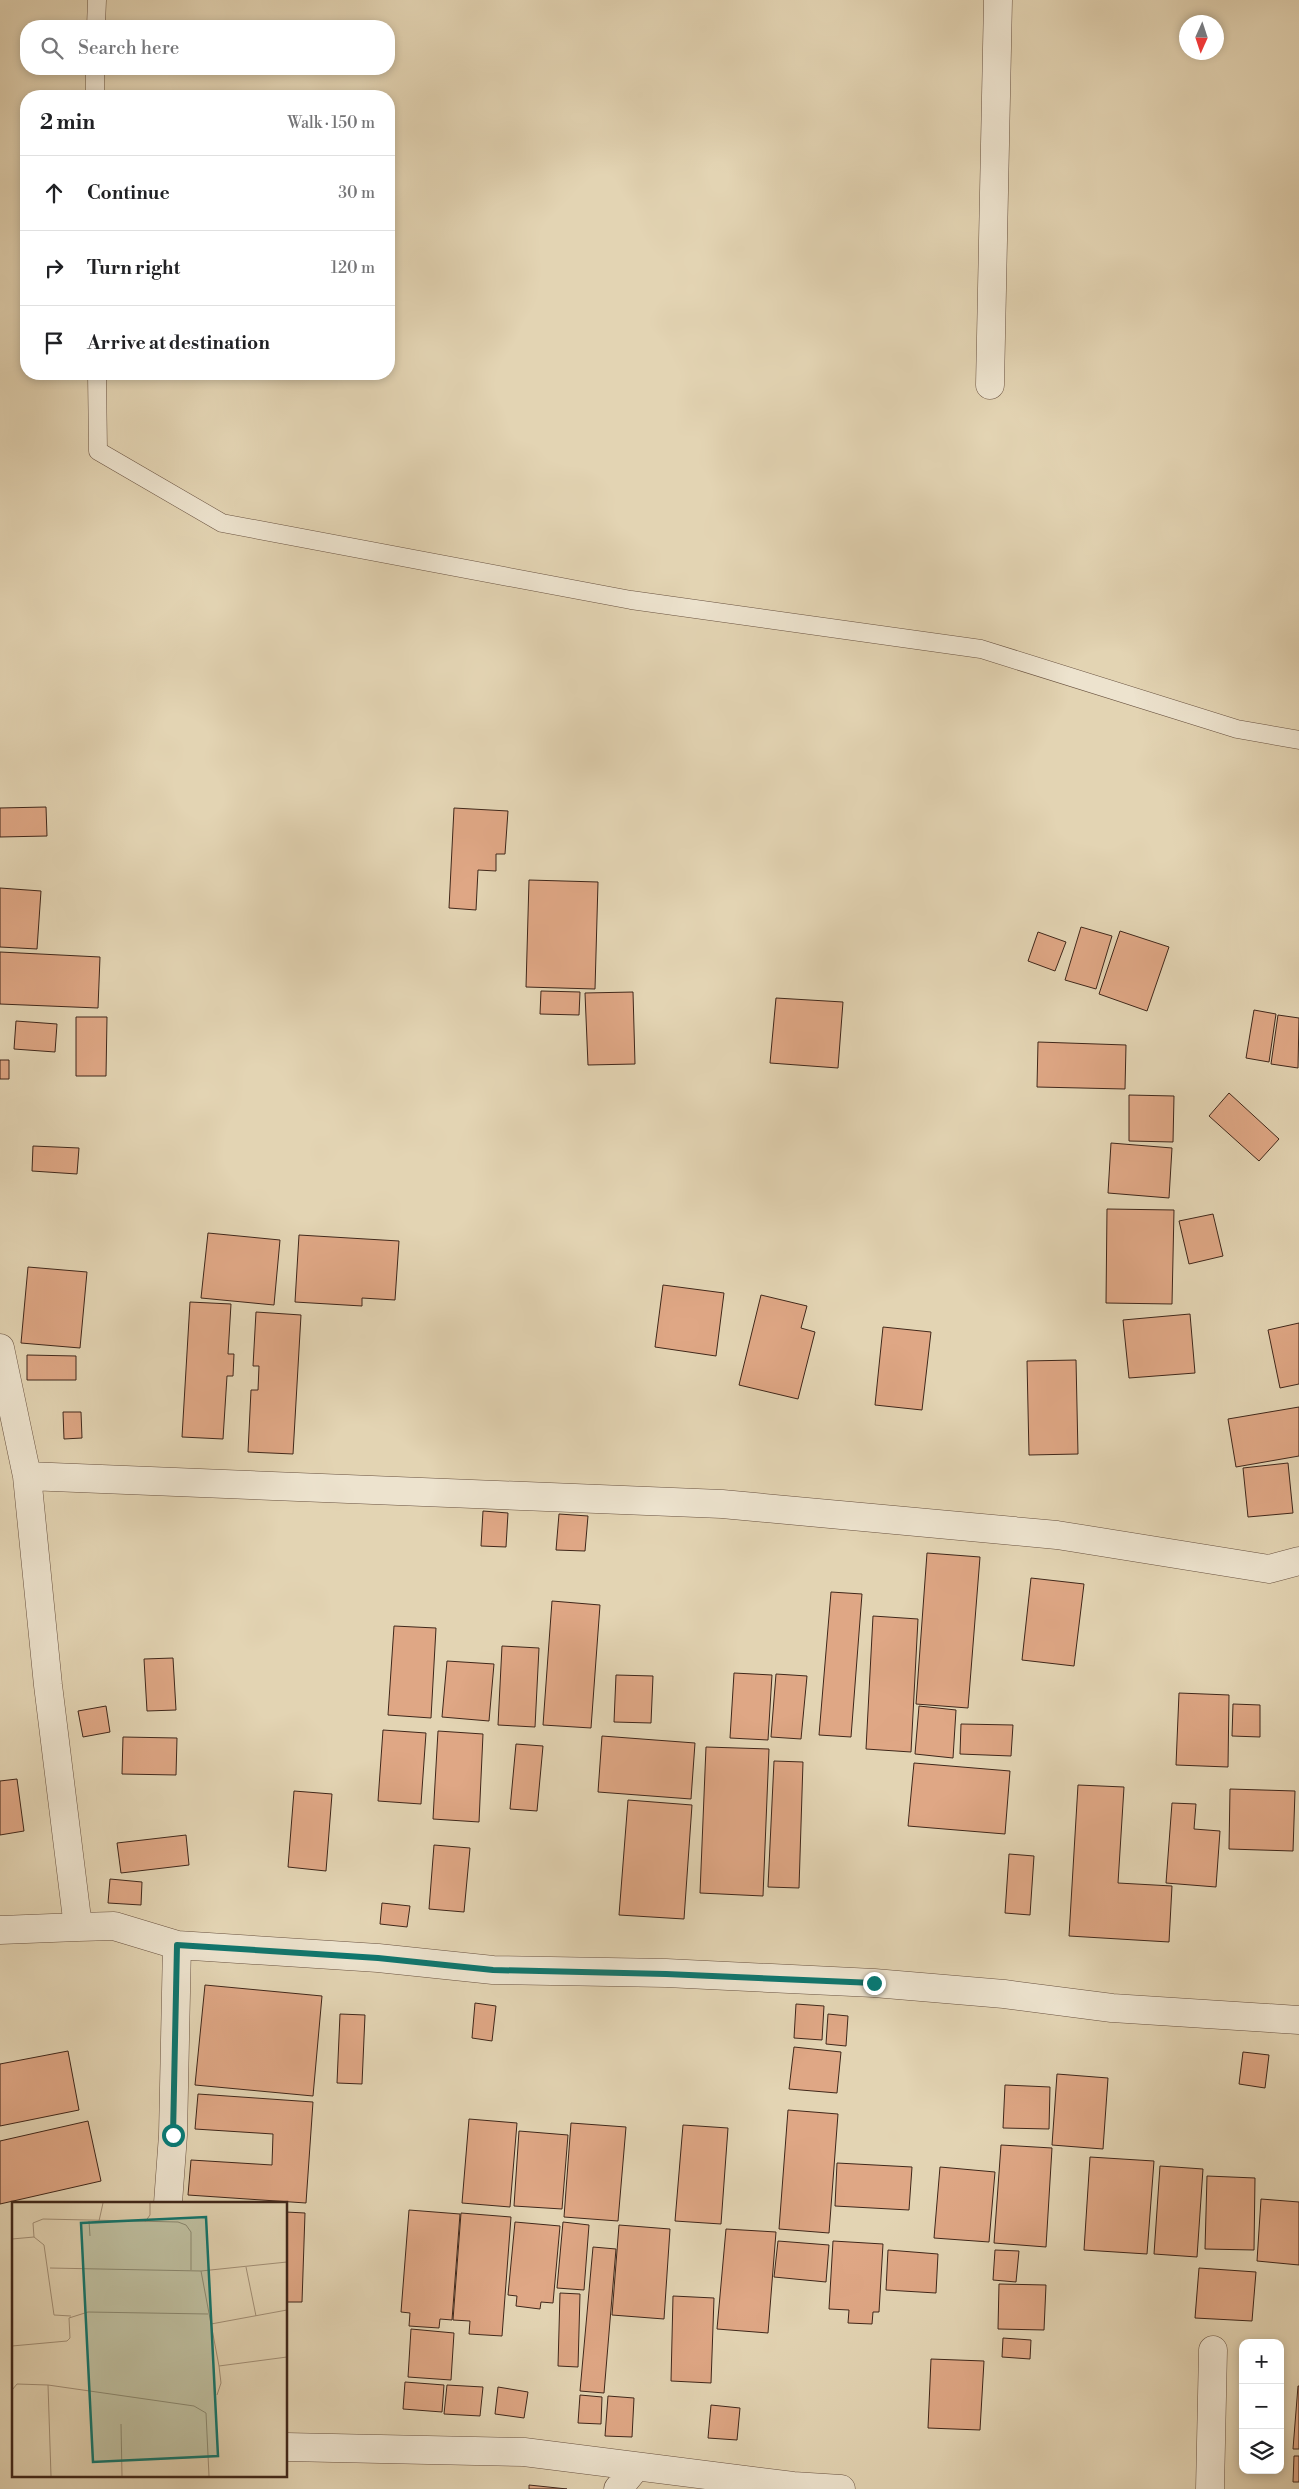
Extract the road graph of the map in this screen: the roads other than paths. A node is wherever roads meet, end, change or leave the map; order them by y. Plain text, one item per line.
1 (97, 0) edge
2 (998, 0) edge
3 (96, 20) edge
4 (95, 75) edge
5 (95, 90) edge
6 (97, 380) edge
7 (990, 385) dead end
8 (1299, 740) edge
9 (1, 1365) edge
10 (27, 1476) junction
11 (1299, 1561) edge
12 (78, 1927) junction
13 (0, 1930) edge
14 (177, 1945) junction
15 (1299, 2020) edge
16 (168, 2202) edge
17 (1214, 2350) dead end
18 (288, 2447) edge
19 (636, 2467) junction
20 (618, 2489) edge
21 (841, 2489) edge
22 (1210, 2489) edge

1 - 3 lane
2 - 7 street
4 - 5 lane
6 - 8 lane
9 - 10 street
10 - 11 street
10 - 12 street
12 - 13 street
12 - 14 street
14 - 15 street
14 - 16 street
17 - 22 street
18 - 19 street
19 - 20 street
19 - 21 street

